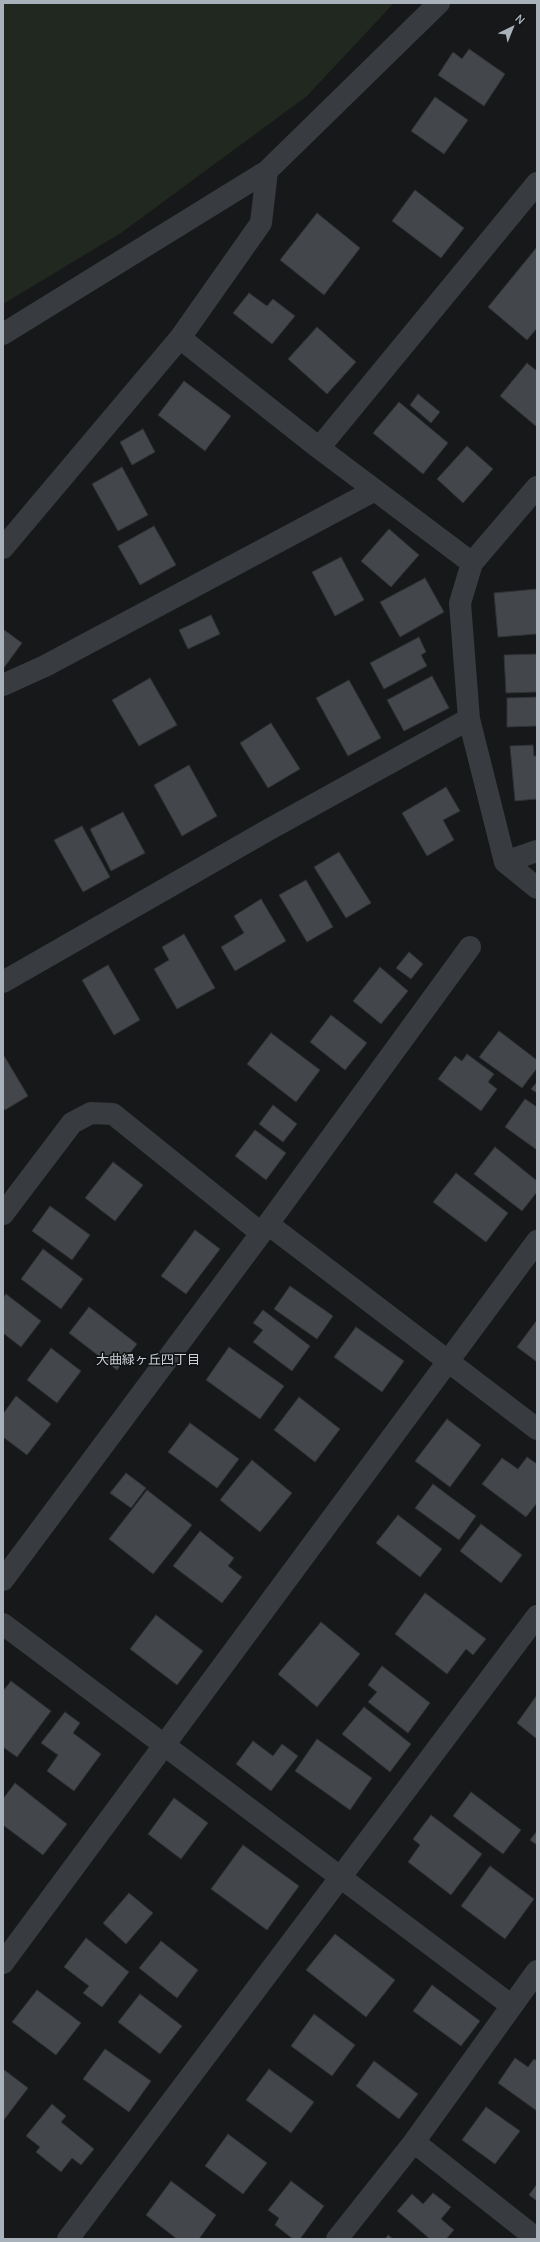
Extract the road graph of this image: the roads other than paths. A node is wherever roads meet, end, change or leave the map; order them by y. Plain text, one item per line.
1 (439, 3) edge
2 (267, 171) junction
3 (537, 183) edge
4 (3, 334) edge
5 (180, 338) junction
6 (319, 448) junction
7 (537, 488) edge
8 (375, 490) junction
9 (3, 548) edge
10 (472, 563) junction
11 (3, 685) edge
12 (469, 719) junction
13 (537, 851) edge
14 (505, 862) junction
15 (537, 888) edge
16 (470, 947) dead end
17 (3, 982) edge
18 (3, 1214) edge
19 (265, 1228) junction
20 (537, 1241) edge
21 (448, 1362) junction
22 (537, 1428) edge
23 (3, 1580) edge
24 (537, 1616) edge
25 (3, 1624) edge
26 (165, 1746) junction
27 (341, 1875) junction
28 (3, 1963) edge
29 (537, 1971) edge
30 (512, 2006) junction
31 (414, 2142) junction
32 (68, 2239) edge
33 (337, 2239) edge
34 (537, 2239) edge

1 - 2 street
2 - 4 street
2 - 5 street
3 - 6 street
5 - 6 street
5 - 9 street
6 - 8 street
7 - 10 street
8 - 10 street
8 - 11 street
10 - 12 street
12 - 14 street
12 - 17 street
13 - 14 street
14 - 15 street
16 - 19 street
18 - 19 street
19 - 21 street
19 - 23 street
20 - 21 street
21 - 22 street
21 - 26 street
24 - 27 street
25 - 26 street
26 - 27 street
26 - 28 street
27 - 30 street
27 - 32 street
29 - 30 street
30 - 31 street
31 - 33 street
31 - 34 street

